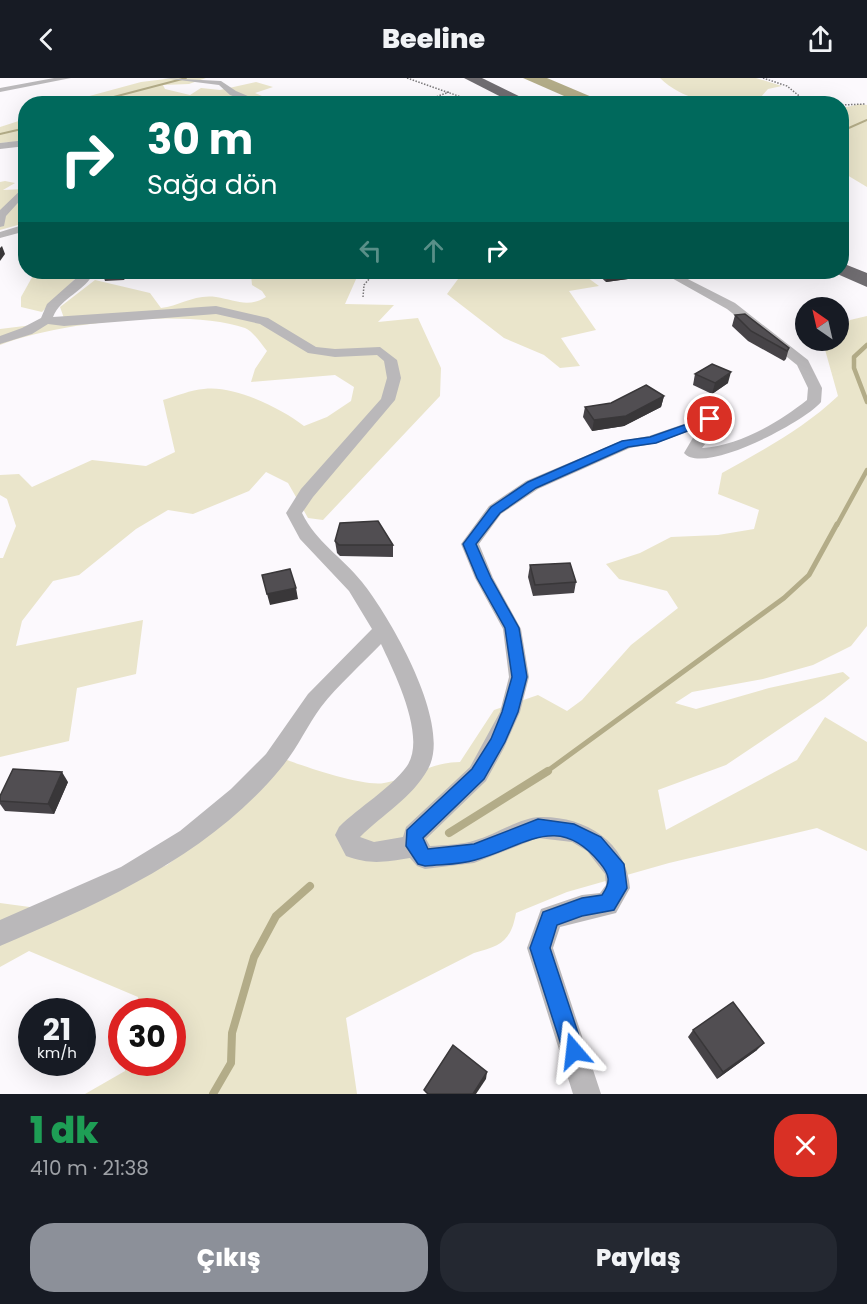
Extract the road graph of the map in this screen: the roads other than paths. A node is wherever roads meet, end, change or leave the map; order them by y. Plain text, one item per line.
1 (67, 78) edge
2 (167, 78) edge
3 (471, 78) edge
4 (452, 87) road end
5 (0, 90) edge
6 (241, 96) edge
7 (488, 96) edge
8 (496, 96) edge
9 (18, 144) edge
10 (0, 146) edge
11 (18, 197) edge
12 (0, 224) edge
13 (18, 229) edge
14 (0, 235) edge
15 (849, 261) edge
16 (867, 270) edge
17 (849, 272) edge
18 (82, 279) edge
19 (679, 279) edge
20 (867, 281) edge
21 (46, 320) junction
22 (0, 340) edge
23 (382, 631) junction
24 (415, 846) junction
25 (0, 933) edge
26 (587, 1094) edge

1 - 5 street
2 - 6 street
3 - 8 highway
4 - 7 highway
9 - 10 street
11 - 12 street
13 - 14 street
15 - 16 highway
17 - 20 highway
18 - 21 street
19 - 24 street
21 - 22 street
21 - 23 street
23 - 24 street
23 - 25 street
24 - 26 street

